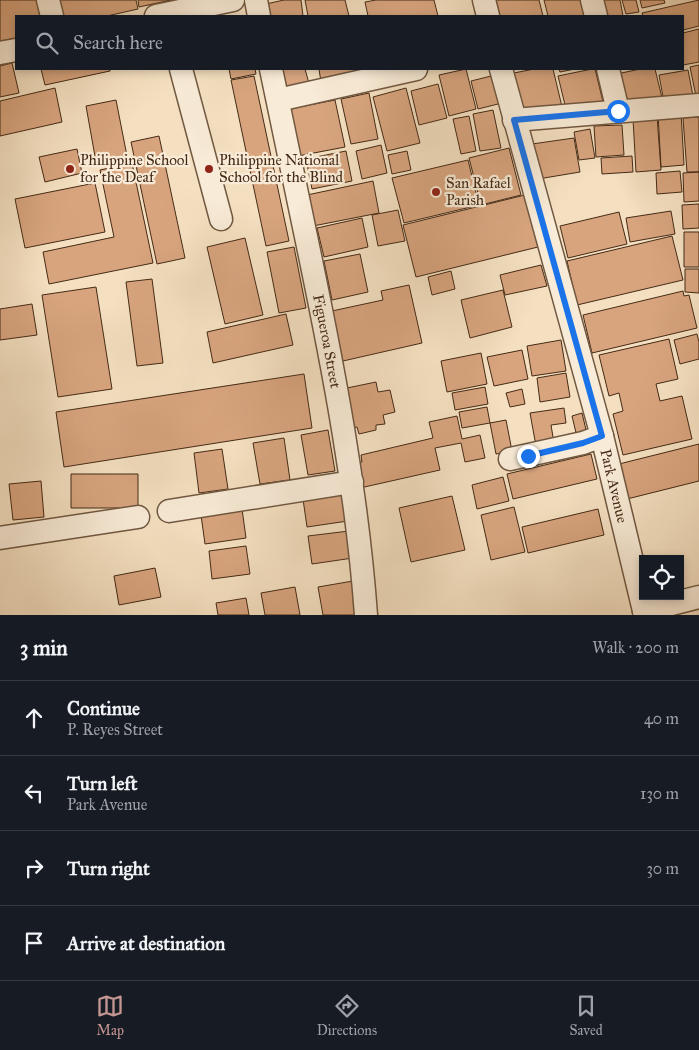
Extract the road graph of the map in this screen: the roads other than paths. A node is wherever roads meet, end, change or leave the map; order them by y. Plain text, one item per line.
1 (48, 0) edge
2 (233, 0) edge
3 (256, 0) edge
4 (484, 0) edge
5 (592, 0) edge
6 (52, 15) edge
7 (167, 15) edge
8 (259, 15) edge
9 (488, 15) edge
10 (596, 15) edge
11 (15, 50) edge
12 (0, 54) edge
13 (181, 70) edge
14 (271, 70) edge
15 (412, 70) edge
16 (501, 70) edge
17 (608, 70) edge
18 (278, 100) junction
19 (699, 105) edge
20 (618, 111) junction
21 (514, 120) junction
22 (221, 219) dead end
23 (602, 436) junction
24 (510, 459) dead end
25 (352, 482) junction
26 (168, 511) dead end
27 (138, 516) dead end
28 (0, 538) edge
29 (699, 597) edge
30 (645, 613) edge
31 (366, 615) edge

1 - 6 street
2 - 7 street
3 - 8 street
4 - 9 street
5 - 10 street
11 - 12 street
13 - 22 street
14 - 18 street, Figueroa Street
15 - 18 street
16 - 21 street, Park Avenue
17 - 20 street
18 - 25 street, Figueroa Street
19 - 20 street
20 - 21 street
21 - 23 street, Park Avenue
23 - 24 street
23 - 30 street, Park Avenue
25 - 26 street
25 - 31 street, Figueroa Street
27 - 28 street
29 - 30 street

